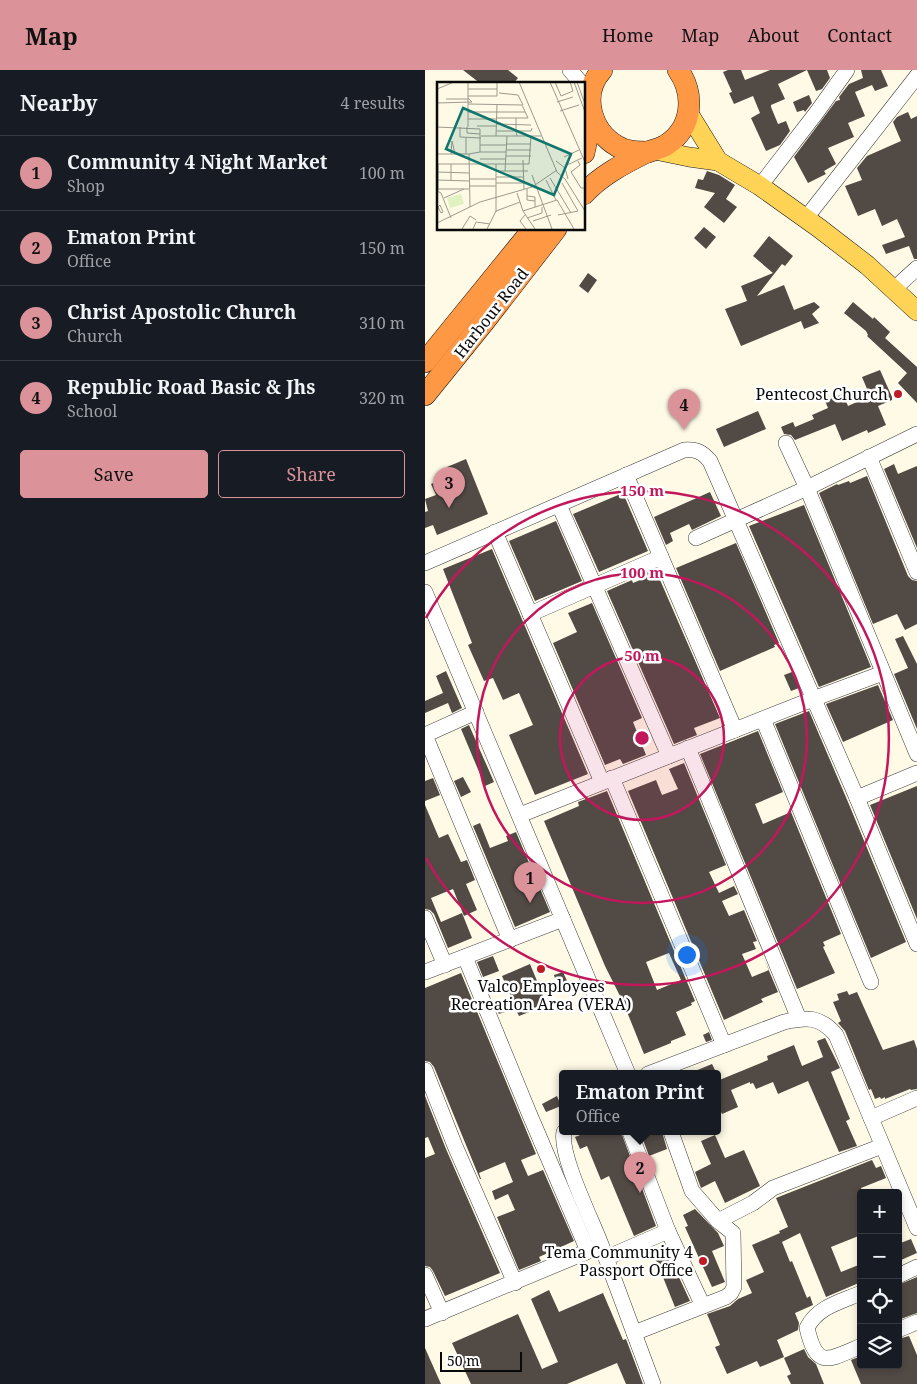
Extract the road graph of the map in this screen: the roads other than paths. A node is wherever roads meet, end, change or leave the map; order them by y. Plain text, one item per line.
1 (570, 70) edge
2 (602, 70) edge
3 (847, 70) edge
4 (684, 74) edge
5 (917, 76) edge
6 (580, 82) edge
7 (585, 88) edge
8 (689, 114) junction
9 (592, 116) junction
10 (585, 148) edge
11 (651, 151) junction
12 (718, 161) junction
13 (760, 186) junction
14 (585, 193) edge
15 (806, 218) junction
16 (532, 230) edge
17 (555, 230) edge
18 (917, 268) edge
19 (893, 290) junction
20 (917, 311) edge
21 (425, 362) edge
22 (425, 396) edge
23 (917, 434) edge
24 (786, 443) dead end
25 (869, 457) junction
26 (626, 476) junction
27 (807, 488) junction
28 (559, 505) junction
29 (736, 520) junction
30 (495, 532) junction
31 (696, 538) dead end
32 (661, 557) junction
33 (425, 563) edge
34 (917, 572) edge
35 (595, 587) junction
36 (425, 592) edge
37 (530, 614) junction
38 (883, 673) junction
39 (813, 699) junction
40 (476, 712) junction
41 (763, 719) junction
42 (735, 730) junction
43 (425, 735) edge
44 (688, 748) junction
45 (917, 754) edge
46 (669, 756) junction
47 (917, 772) edge
48 (607, 780) junction
49 (857, 798) junction
50 (520, 815) junction
51 (425, 918) edge
52 (563, 919) junction
53 (509, 940) junction
54 (917, 944) edge
55 (465, 957) junction
56 (445, 964) junction
57 (425, 972) edge
58 (871, 982) dead end
59 (799, 1019) junction
60 (724, 1045) junction
61 (425, 1070) edge
62 (626, 1070) edge
63 (660, 1070) edge
64 (917, 1098) edge
65 (871, 1118) junction
66 (564, 1135) edge
67 (631, 1135) edge
68 (672, 1135) edge
69 (883, 1146) junction
70 (717, 1221) junction
71 (917, 1228) edge
72 (668, 1231) junction
73 (599, 1252) junction
74 (917, 1268) edge
75 (902, 1274) edge
76 (425, 1275) edge
77 (515, 1283) junction
78 (857, 1295) edge
79 (703, 1306) junction
80 (442, 1313) junction
81 (425, 1319) edge
82 (917, 1322) edge
83 (902, 1328) edge
84 (634, 1334) junction
85 (857, 1348) edge
86 (653, 1384) edge

1 - 6 street
2 - 7 highway
3 - 13 street
4 - 8 highway
5 - 15 street
7 - 9 highway
8 - 11 highway
8 - 12 main road
9 - 10 highway
9 - 11 highway
11 - 12 main road
11 - 14 highway
12 - 13 main road
13 - 15 main road
15 - 19 main road
16 - 21 highway, Harbour Road
17 - 22 highway, Harbour Road
18 - 19 street
19 - 20 main road
23 - 25 street
24 - 27 street
25 - 27 street
25 - 34 street
26 - 28 street
26 - 29 street
26 - 32 street
27 - 29 street
27 - 38 street
28 - 30 street
28 - 35 street
29 - 31 street
29 - 39 street
30 - 33 street
30 - 37 street
32 - 35 street
32 - 42 street
35 - 37 street
35 - 46 street
36 - 40 street
37 - 48 street
38 - 39 street
38 - 45 street
39 - 41 street
39 - 49 street
40 - 43 street
40 - 50 street
41 - 42 street
41 - 58 street
42 - 44 street
43 - 53 street
44 - 46 street
44 - 59 street
46 - 48 street
47 - 49 street
48 - 50 street
48 - 60 street
49 - 54 street
50 - 52 street
51 - 56 street
52 - 53 street
52 - 62 street
53 - 55 street
55 - 56 street
55 - 73 street
56 - 57 street
59 - 60 street
59 - 65 street
60 - 63 street
61 - 77 street
64 - 65 street
65 - 69 street
66 - 73 street
67 - 72 street
68 - 70 street
69 - 70 street
69 - 71 street
70 - 79 street
72 - 73 street
72 - 79 street
73 - 77 street
73 - 84 street
74 - 75 street
76 - 80 street
77 - 80 street
78 - 85 street
79 - 84 street
80 - 81 street
82 - 83 street
84 - 86 street

